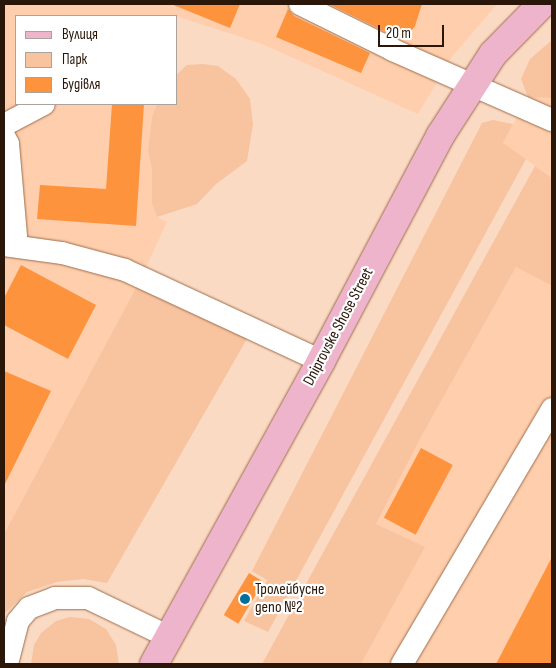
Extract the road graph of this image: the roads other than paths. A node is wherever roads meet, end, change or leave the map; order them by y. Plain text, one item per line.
1 (300, 4) edge
2 (542, 4) edge
3 (472, 84) junction
4 (42, 105) edge
5 (552, 120) edge
6 (4, 124) edge
7 (4, 136) edge
8 (10, 246) edge
9 (321, 361) junction
10 (552, 410) edge
11 (169, 637) junction
12 (7, 664) edge
13 (154, 664) edge
14 (402, 664) edge

1 - 3 street
2 - 3 main road, Dniprovske Shose Street
3 - 5 street
3 - 9 main road, Dniprovske Shose Street
4 - 6 street
7 - 8 street
8 - 9 street
9 - 11 main road, Dniprovske Shose Street
10 - 14 street
11 - 12 street
11 - 13 main road, Dniprovske Shose Street

